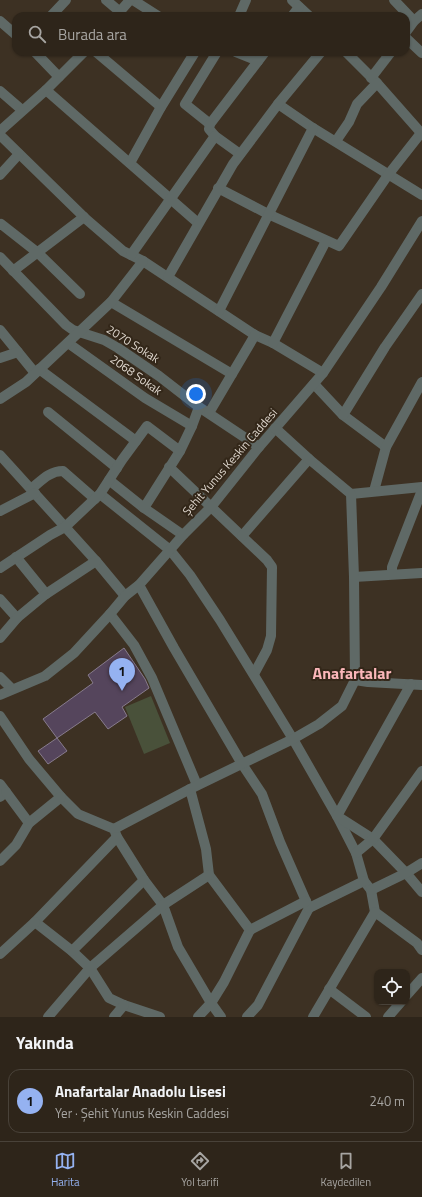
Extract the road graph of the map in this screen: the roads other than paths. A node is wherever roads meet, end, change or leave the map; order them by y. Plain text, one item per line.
1 (66, 0) edge
2 (106, 0) edge
3 (132, 0) edge
4 (246, 0) edge
5 (394, 0) edge
6 (296, 3) edge
7 (55, 12) edge
8 (116, 12) edge
9 (120, 12) edge
10 (152, 12) edge
11 (241, 12) edge
12 (305, 12) edge
13 (418, 18) edge
14 (0, 21) edge
15 (410, 27) edge
16 (12, 32) edge
17 (410, 42) edge
18 (422, 53) edge
19 (39, 56) edge
20 (80, 56) edge
21 (101, 56) edge
22 (193, 56) edge
23 (215, 56) edge
24 (246, 56) edge
25 (262, 56) edge
26 (318, 56) edge
27 (350, 56) edge
28 (389, 56) edge
29 (258, 61) junction
30 (59, 77) junction
31 (374, 81) junction
32 (46, 90) junction
33 (0, 91) edge
34 (278, 104) junction
35 (161, 107) junction
36 (22, 110) junction
37 (210, 124) junction
38 (313, 128) junction
39 (0, 131) edge
40 (421, 133) edge
41 (0, 135) edge
42 (215, 136) junction
43 (336, 141) junction
44 (19, 154) junction
45 (240, 154) junction
46 (130, 163) junction
47 (0, 175) edge
48 (388, 175) junction
49 (218, 188) junction
50 (422, 194) edge
51 (172, 199) junction
52 (268, 214) junction
53 (84, 217) junction
54 (422, 221) edge
55 (198, 223) junction
56 (0, 225) edge
57 (326, 241) junction
58 (38, 253) junction
59 (131, 255) junction
60 (0, 257) edge
61 (143, 261) junction
62 (13, 272) junction
63 (168, 277) junction
64 (80, 294) dead end
65 (422, 294) edge
66 (112, 302) junction
67 (418, 308) edge
68 (220, 311) junction
69 (0, 330) edge
70 (79, 332) junction
71 (255, 335) junction
72 (68, 343) junction
73 (273, 343) junction
74 (18, 352) junction
75 (0, 358) edge
76 (37, 371) junction
77 (323, 373) junction
78 (232, 374) junction
79 (422, 382) edge
80 (314, 384) junction
81 (0, 399) edge
82 (199, 407) junction
83 (48, 412) dead end
84 (209, 413) junction
85 (342, 415) junction
86 (192, 426) junction
87 (275, 428) junction
88 (136, 441) junction
89 (259, 447) junction
90 (386, 447) junction
91 (180, 451) junction
92 (0, 455) edge
93 (309, 459) junction
94 (170, 467) junction
95 (117, 468) junction
96 (109, 480) junction
97 (422, 488) edge
98 (33, 491) junction
99 (374, 491) junction
100 (351, 494) junction
101 (97, 497) junction
102 (212, 506) junction
103 (144, 508) junction
104 (0, 512) edge
105 (66, 527) junction
106 (183, 535) junction
107 (242, 536) junction
108 (170, 550) junction
109 (16, 557) junction
110 (96, 561) junction
111 (0, 568) edge
112 (422, 573) edge
113 (392, 574) junction
114 (354, 577) junction
115 (139, 585) junction
116 (46, 594) junction
117 (125, 596) junction
118 (0, 599) edge
119 (110, 614) junction
120 (17, 618) junction
121 (0, 638) edge
122 (254, 674) junction
123 (0, 677) edge
124 (355, 680) junction
125 (419, 683) edge
126 (12, 689) junction
127 (0, 695) edge
128 (0, 716) edge
129 (293, 739) junction
130 (242, 764) junction
131 (422, 771) edge
132 (194, 787) junction
133 (2, 791) edge
134 (61, 797) junction
135 (337, 816) junction
136 (28, 822) junction
137 (115, 833) junction
138 (373, 839) junction
139 (356, 853) junction
140 (0, 862) edge
141 (422, 863) edge
142 (406, 873) junction
143 (209, 875) junction
144 (144, 880) junction
145 (364, 881) junction
146 (371, 890) junction
147 (422, 892) edge
148 (308, 904) junction
149 (163, 905) junction
150 (374, 912) junction
151 (35, 922) junction
152 (250, 930) junction
153 (420, 944) edge
154 (72, 952) junction
155 (0, 954) edge
156 (90, 968) junction
157 (422, 978) edge
158 (329, 989) junction
159 (410, 992) edge
160 (211, 1003) junction
161 (124, 1005) junction
162 (398, 1005) edge
163 (48, 1017) edge
164 (114, 1017) edge
165 (160, 1017) edge
166 (198, 1017) edge
167 (220, 1017) edge
168 (247, 1017) edge
169 (313, 1017) edge
170 (366, 1017) edge
171 (388, 1017) edge

1 - 7 street
2 - 8 street
3 - 9 street
3 - 10 street
4 - 11 street
5 - 13 street
6 - 12 street
13 - 15 street
14 - 16 street
17 - 18 street
19 - 30 street
20 - 30 street
21 - 35 street
22 - 35 street
23 - 37 street
24 - 29 street
25 - 29 street
26 - 34 street
27 - 31 street
28 - 31 street
29 - 37 street
30 - 32 street
31 - 40 street
31 - 43 street
32 - 36 street
32 - 46 street
33 - 36 street
34 - 38 street
34 - 45 street
35 - 46 street
36 - 39 street
37 - 42 street
38 - 43 street
38 - 52 street
40 - 48 street
41 - 44 street
42 - 45 street
42 - 51 street
43 - 48 street
44 - 47 street
44 - 53 street
45 - 49 street
46 - 51 street
48 - 50 street
48 - 57 street
49 - 52 street
49 - 55 street
51 - 55 street
51 - 59 street
52 - 57 street
52 - 68 street
53 - 58 street
53 - 59 street
54 - 77 street, Şehit Yunus Keskin Caddesi
55 - 63 street
56 - 58 street
57 - 73 street
58 - 62 street
58 - 64 street
59 - 61 street
60 - 62 street, 2070 Sokak
61 - 63 street
61 - 66 street
62 - 70 street, 2070 Sokak
63 - 68 street
65 - 67 street
66 - 70 street
66 - 78 street
67 - 85 street
68 - 71 street
69 - 74 street
70 - 72 street
70 - 82 street, 2070 Sokak
71 - 73 street
71 - 78 street
72 - 76 street
72 - 86 street, 2068 Sokak
73 - 77 street
74 - 75 street
74 - 76 street
76 - 81 street
76 - 88 street
77 - 80 street, Şehit Yunus Keskin Caddesi
78 - 84 street
79 - 90 street
80 - 85 street
80 - 87 street, Şehit Yunus Keskin Caddesi
82 - 84 street, 2070 Sokak
82 - 86 street
83 - 95 street
84 - 89 street, 2070 Sokak
85 - 90 street
86 - 91 street
87 - 89 street, Şehit Yunus Keskin Caddesi
87 - 93 street
88 - 91 street
88 - 95 street
89 - 102 street, Şehit Yunus Keskin Caddesi
90 - 99 street
91 - 94 street
92 - 98 street
93 - 100 street
93 - 107 street
94 - 102 street
94 - 103 street
95 - 96 street
96 - 101 street
96 - 103 street
97 - 99 street
97 - 113 street
98 - 101 street
98 - 104 street
98 - 105 street
99 - 100 street
100 - 114 street
101 - 105 street
101 - 108 street
102 - 106 street, Şehit Yunus Keskin Caddesi
102 - 107 street
103 - 106 street
105 - 109 street
105 - 110 street
106 - 108 street, Şehit Yunus Keskin Caddesi
107 - 122 street
108 - 115 street, Şehit Yunus Keskin Caddesi
108 - 122 street
109 - 111 street
109 - 116 street
110 - 116 street
110 - 117 street
112 - 113 street
113 - 114 street
114 - 124 street
115 - 117 street, Şehit Yunus Keskin Caddesi
115 - 130 street
116 - 120 street
117 - 119 street, Şehit Yunus Keskin Caddesi
118 - 120 street
119 - 126 street, Şehit Yunus Keskin Caddesi
119 - 132 street
120 - 121 street
122 - 129 street
123 - 126 street
124 - 125 street
124 - 129 street
125 - 135 street
126 - 127 street, Şehit Yunus Keskin Caddesi
128 - 134 street
129 - 130 street
129 - 135 street
130 - 132 street
130 - 148 street
131 - 138 street
132 - 137 street
132 - 143 street
133 - 136 street
134 - 136 street
134 - 137 street
135 - 138 street
135 - 139 street
136 - 140 street
137 - 144 street
137 - 151 street
138 - 139 street
138 - 142 street
139 - 145 street
141 - 142 street
142 - 146 street
142 - 147 street
143 - 149 street
143 - 152 street
144 - 149 street
144 - 154 street
145 - 146 street
145 - 148 street
146 - 150 street
148 - 152 street
148 - 168 street
149 - 156 street
149 - 160 street
150 - 153 street
150 - 158 street
151 - 154 street
151 - 155 street
152 - 160 street
154 - 156 street
156 - 161 street
156 - 163 street
157 - 159 street
158 - 169 street
158 - 170 street
160 - 166 street
160 - 167 street
161 - 164 street
161 - 165 street
162 - 171 street

